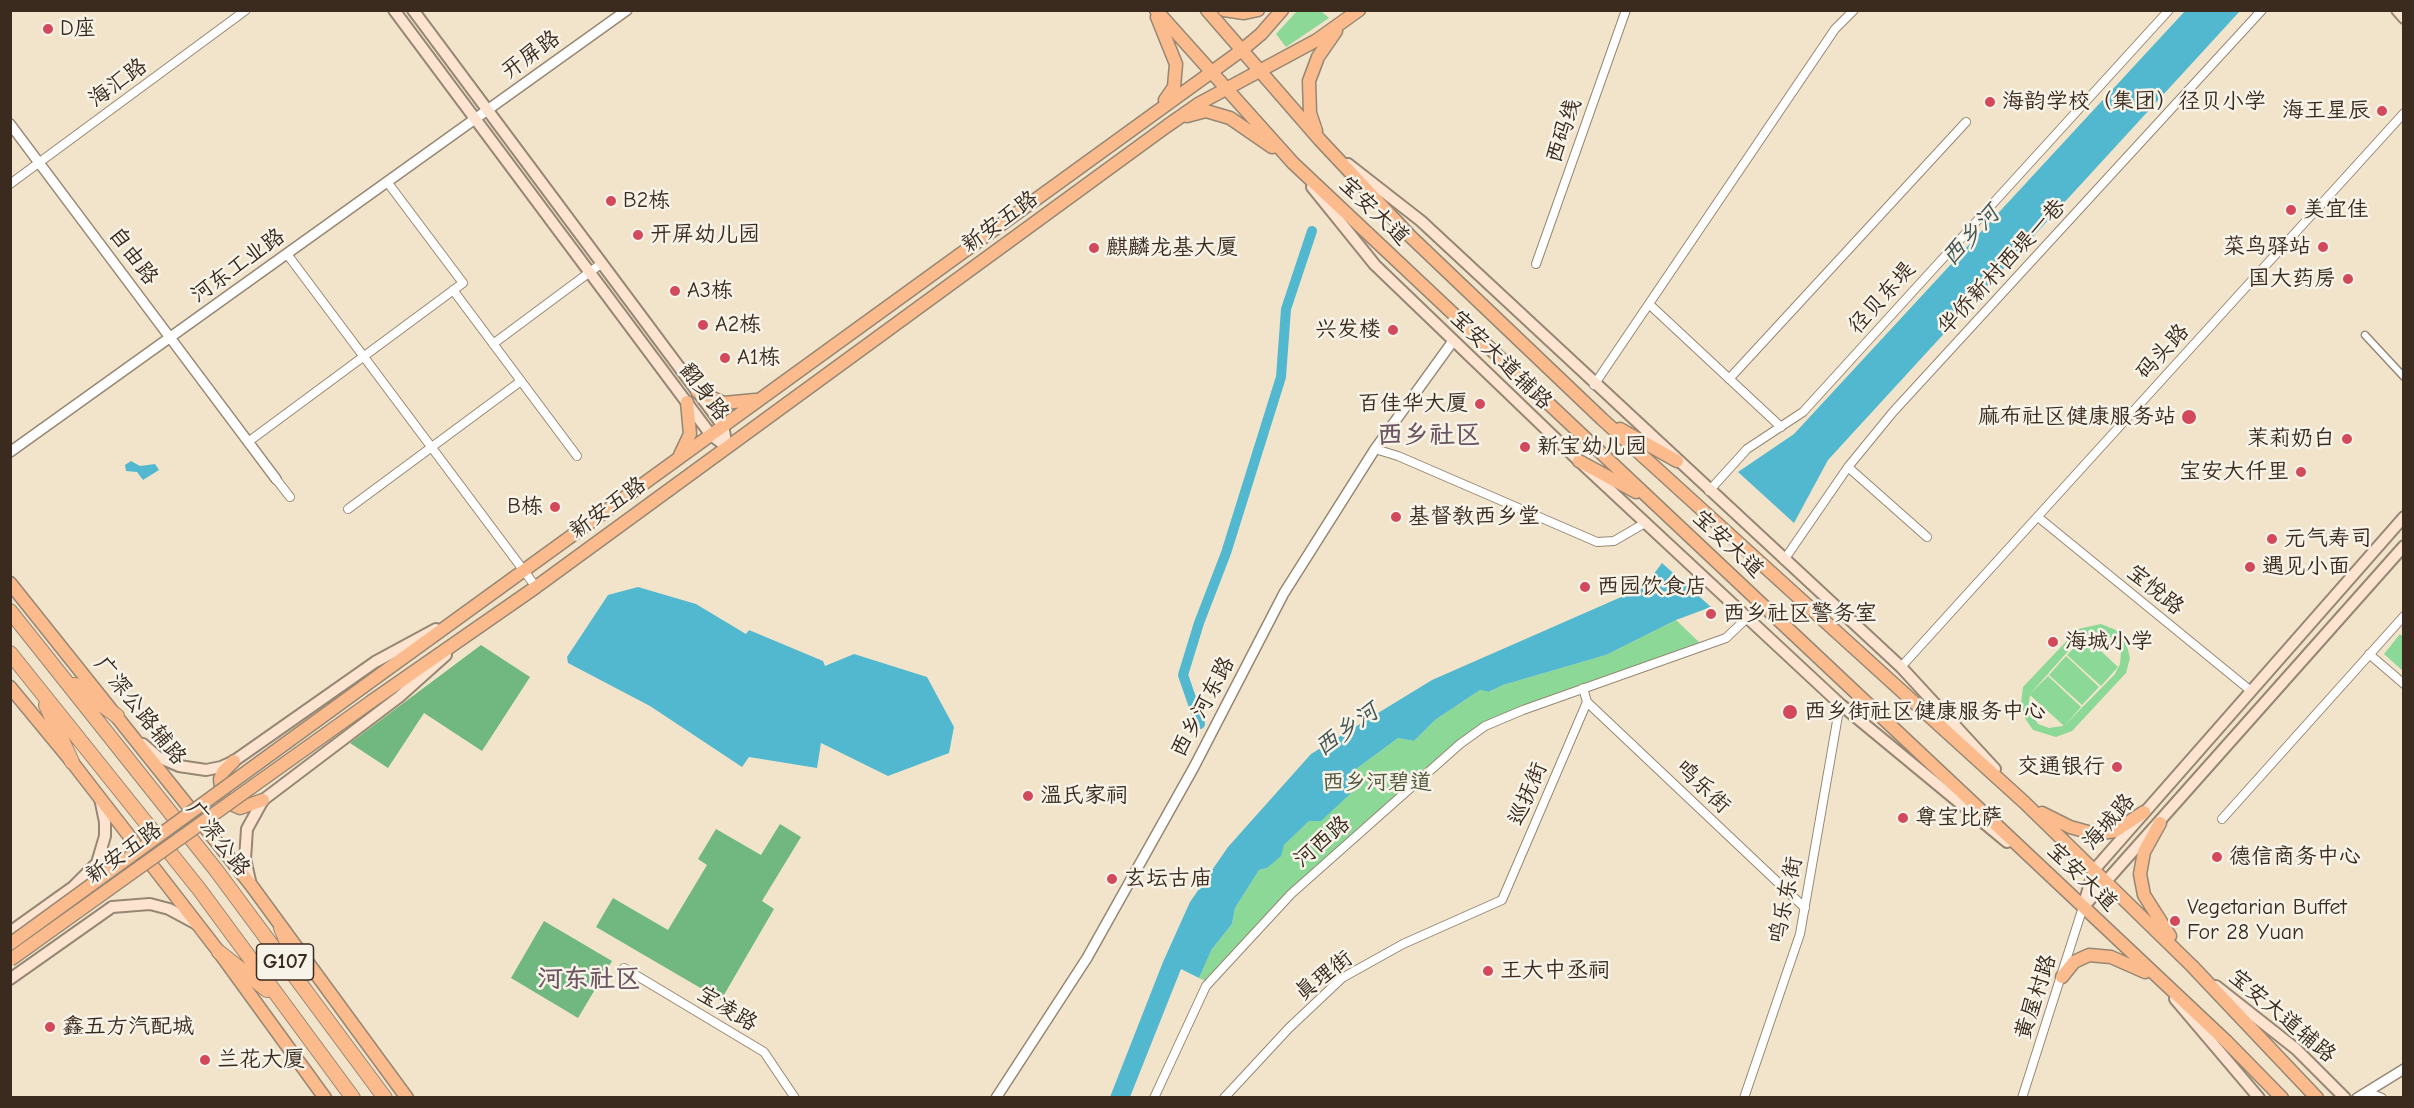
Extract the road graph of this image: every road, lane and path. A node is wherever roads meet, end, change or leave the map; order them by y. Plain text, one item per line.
1 (246, 10) edge
2 (394, 10) edge
3 (413, 10) edge
4 (627, 10) edge
5 (1155, 10) edge
6 (1207, 10) edge
7 (1224, 10) edge
8 (1258, 10) edge
9 (1282, 10) edge
10 (1359, 10) edge
11 (1626, 10) edge
12 (1854, 10) edge
13 (2169, 10) edge
14 (2262, 10) edge
15 (2397, 10) edge
16 (2403, 18) edge
17 (1346, 20) junction
18 (1242, 50) junction
19 (1259, 70) junction
20 (1212, 71) junction
21 (1227, 88) junction
22 (488, 111) junction
23 (2403, 113) edge
24 (1153, 114) junction
25 (477, 119) junction
26 (1966, 122) dead end
27 (10, 124) edge
28 (1167, 126) junction
29 (1320, 140) junction
30 (39, 163) junction
31 (1293, 163) junction
32 (387, 183) junction
33 (10, 184) edge
34 (287, 255) junction
35 (602, 263) junction
36 (1536, 264) dead end
37 (591, 272) junction
38 (453, 290) junction
39 (1649, 304) junction
40 (2365, 335) dead end
41 (171, 338) junction
42 (1453, 341) junction
43 (493, 344) junction
44 (364, 356) junction
45 (2403, 377) edge
46 (1729, 379) junction
47 (521, 381) junction
48 (1594, 385) junction
49 (697, 391) junction
50 (765, 396) junction
51 (687, 402) junction
52 (1602, 419) junction
53 (723, 426) junction
54 (1781, 427) junction
55 (711, 435) junction
56 (248, 441) junction
57 (432, 447) junction
58 (727, 447) junction
59 (1375, 449) junction
60 (10, 452) edge
61 (577, 456) dead end
62 (675, 461) junction
63 (1579, 461) junction
64 (1677, 461) junction
65 (1848, 467) junction
66 (276, 479) joint
67 (1711, 493) junction
68 (290, 497) dead end
69 (1650, 499) junction
70 (348, 509) dead end
71 (2038, 517) junction
72 (2403, 517) edge
73 (1646, 522) junction
74 (1927, 537) dead end
75 (2402, 551) edge
76 (1784, 560) junction
77 (524, 570) junction
78 (10, 583) edge
79 (536, 586) junction
80 (10, 611) edge
81 (462, 615) junction
82 (2403, 616) edge
83 (1748, 617) junction
84 (472, 632) junction
85 (10, 653) edge
86 (2369, 654) junction
87 (1901, 668) junction
88 (60, 674) junction
89 (2403, 684) edge
90 (10, 687) edge
91 (38, 687) junction
92 (1583, 688) junction
93 (2251, 691) junction
94 (1587, 702) junction
95 (1840, 704) junction
96 (117, 716) junction
97 (133, 736) junction
98 (234, 761) junction
99 (72, 762) junction
100 (99, 797) junction
101 (263, 800) junction
102 (2025, 803) junction
103 (2144, 812) junction
104 (2222, 819) dead end
105 (2160, 823) junction
106 (2094, 870) junction
107 (2051, 877) junction
108 (2108, 882) junction
109 (251, 885) junction
110 (1502, 900) joint
111 (2083, 907) junction
112 (1805, 908) junction
113 (197, 924) junction
114 (281, 927) junction
115 (10, 932) edge
116 (10, 944) edge
117 (219, 952) junction
118 (10, 960) edge
119 (2192, 966) junction
120 (624, 968) dead end
121 (2062, 977) junction
122 (10, 979) edge
123 (2158, 979) junction
124 (308, 993) junction
125 (281, 1000) junction
126 (2403, 1069) edge
127 (2367, 1092) junction
128 (325, 1098) edge
129 (353, 1098) edge
130 (385, 1098) edge
131 (407, 1098) edge
132 (795, 1098) edge
133 (996, 1098) edge
134 (1154, 1098) edge
135 (1224, 1098) edge
136 (1744, 1098) edge
137 (2022, 1098) edge
138 (2259, 1098) edge
139 (2282, 1098) edge
140 (2317, 1098) edge
141 (2345, 1098) edge
142 (2357, 1098) edge
143 (2382, 1098) edge

1 - 30 street, 海汇路
2 - 25 main road, 翻身路
3 - 22 main road, 翻身路
4 - 22 street, 开屏路
5 - 20 main road, 宝安大道
5 - 24 main road
6 - 18 main road, 宝安大道
7 - 8 main road
9 - 18 main road, 新安五路
10 - 17 main road
11 - 36 street, 西码线
12 - 39 street
13 - 54 street, 径贝东堤
14 - 65 street, 华侨新村西堤一巷
15 - 16 main road
17 - 19 main road, 新安五路
17 - 29 main road
18 - 19 main road, 宝安大道
18 - 20 main road, 新安五路
19 - 21 main road, 新安五路
19 - 29 main road, 宝安大道
20 - 21 main road, 宝安大道
20 - 24 main road, 新安五路
21 - 28 main road, 新安五路
21 - 31 main road, 宝安大道
22 - 25 street, 河东工业路
22 - 35 main road, 翻身路
23 - 71 street, 码头路
24 - 50 main road, 新安五路
25 - 32 street, 河东工业路
25 - 37 main road, 翻身路
26 - 46 street
27 - 30 street, 自由路
28 - 31 main road
28 - 58 main road, 新安五路
29 - 48 main road, 宝安大道辅路
29 - 52 main road, 宝安大道
30 - 33 street, 海汇路
30 - 41 street, 自由路
31 - 42 main road, 宝安大道辅路
31 - 69 main road, 宝安大道
32 - 34 street, 河东工业路
32 - 38 street
34 - 41 street, 河东工业路
34 - 44 street
35 - 37 street
35 - 49 main road, 翻身路
37 - 43 street
37 - 51 main road, 翻身路
38 - 43 street
38 - 44 street
39 - 46 street
39 - 48 street
40 - 45 street
41 - 56 street, 自由路
41 - 60 street, 河东工业路
42 - 59 street, 西乡河东路
42 - 63 main road, 宝安大道辅路
43 - 47 street
44 - 56 street
44 - 57 street
46 - 54 street
47 - 57 street
47 - 61 street
48 - 64 main road, 宝安大道辅路
49 - 50 main road
49 - 53 main road, 翻身路
50 - 53 main road, 新安五路
51 - 55 main road, 翻身路
51 - 62 main road
52 - 64 main road
52 - 102 main road, 宝安大道
53 - 55 main road, 新安五路
53 - 58 main road, 翻身路
54 - 67 street, 径贝东堤
55 - 58 main road, 翻身路
55 - 62 main road, 新安五路
56 - 66 street, 自由路
57 - 70 street
57 - 77 street
58 - 79 main road, 新安五路
59 - 73 street
59 - 133 street, 西乡河东路
62 - 77 main road, 新安五路
63 - 69 main road
63 - 73 main road, 宝安大道辅路
64 - 67 main road, 宝安大道辅路
65 - 74 street
65 - 76 street, 华侨新村西堤一巷
66 - 68 street, 自由路
67 - 76 main road, 宝安大道辅路
69 - 107 main road, 宝安大道
71 - 87 street, 码头路
71 - 93 street, 宝悦路
72 - 93 main road, 海城路
73 - 83 main road, 宝安大道辅路
75 - 105 main road, 海城路
76 - 87 main road, 宝安大道辅路
77 - 79 street
77 - 81 main road, 新安五路
78 - 96 main road, 广深公路辅路
79 - 84 main road, 新安五路
80 - 88 highway, 广深公路 / G107
81 - 98 main road
81 - 116 main road, 新安五路, bridge
82 - 86 street
83 - 92 street, 河西路
83 - 95 main road, 宝安大道辅路
84 - 101 main road
84 - 118 main road, 新安五路, bridge
85 - 91 highway, 广深公路 / G107
86 - 89 street
86 - 104 street
87 - 102 main road, 宝安大道辅路
88 - 96 highway
88 - 124 highway, 广深公路 / G107
90 - 99 main road
91 - 99 highway
91 - 125 highway, 广深公路 / G107
92 - 94 street
92 - 134 street, 河西路
93 - 103 main road, 海城路
94 - 110 street, 巡抚街
94 - 112 street, 鸣乐街
95 - 107 main road, 宝安大道辅路
95 - 112 street, 鸣乐东街
96 - 97 main road, 广深公路辅路
97 - 98 main road
97 - 109 main road, 广深公路辅路
98 - 101 main road
99 - 100 main road
100 - 113 main road
100 - 115 main road
101 - 109 main road
102 - 103 main road
102 - 106 main road, 宝安大道
103 - 106 main road, 海城路
105 - 108 main road, 海城路
105 - 119 main road
106 - 108 main road, 宝安大道
106 - 111 main road, 海城路
107 - 111 main road, 宝安大道
108 - 111 main road, 海城路
108 - 119 main road, 宝安大道
109 - 114 main road, 广深公路辅路
110 - 135 street, 真理街
111 - 121 street, 黄屋村路
111 - 123 main road, 宝安大道
112 - 136 street, 鸣乐东街
113 - 117 main road
113 - 122 main road
114 - 124 highway
114 - 131 main road, 广深公路辅路
117 - 125 highway
117 - 128 main road
119 - 140 main road, 宝安大道
119 - 141 main road, 宝安大道辅路
120 - 132 street, 宝凌路
121 - 123 main road
121 - 137 street, 黄屋村路
123 - 138 main road
123 - 139 main road, 宝安大道
124 - 130 highway, 广深公路 / G107
125 - 129 highway, 广深公路 / G107
126 - 127 street
127 - 142 street
127 - 143 street

